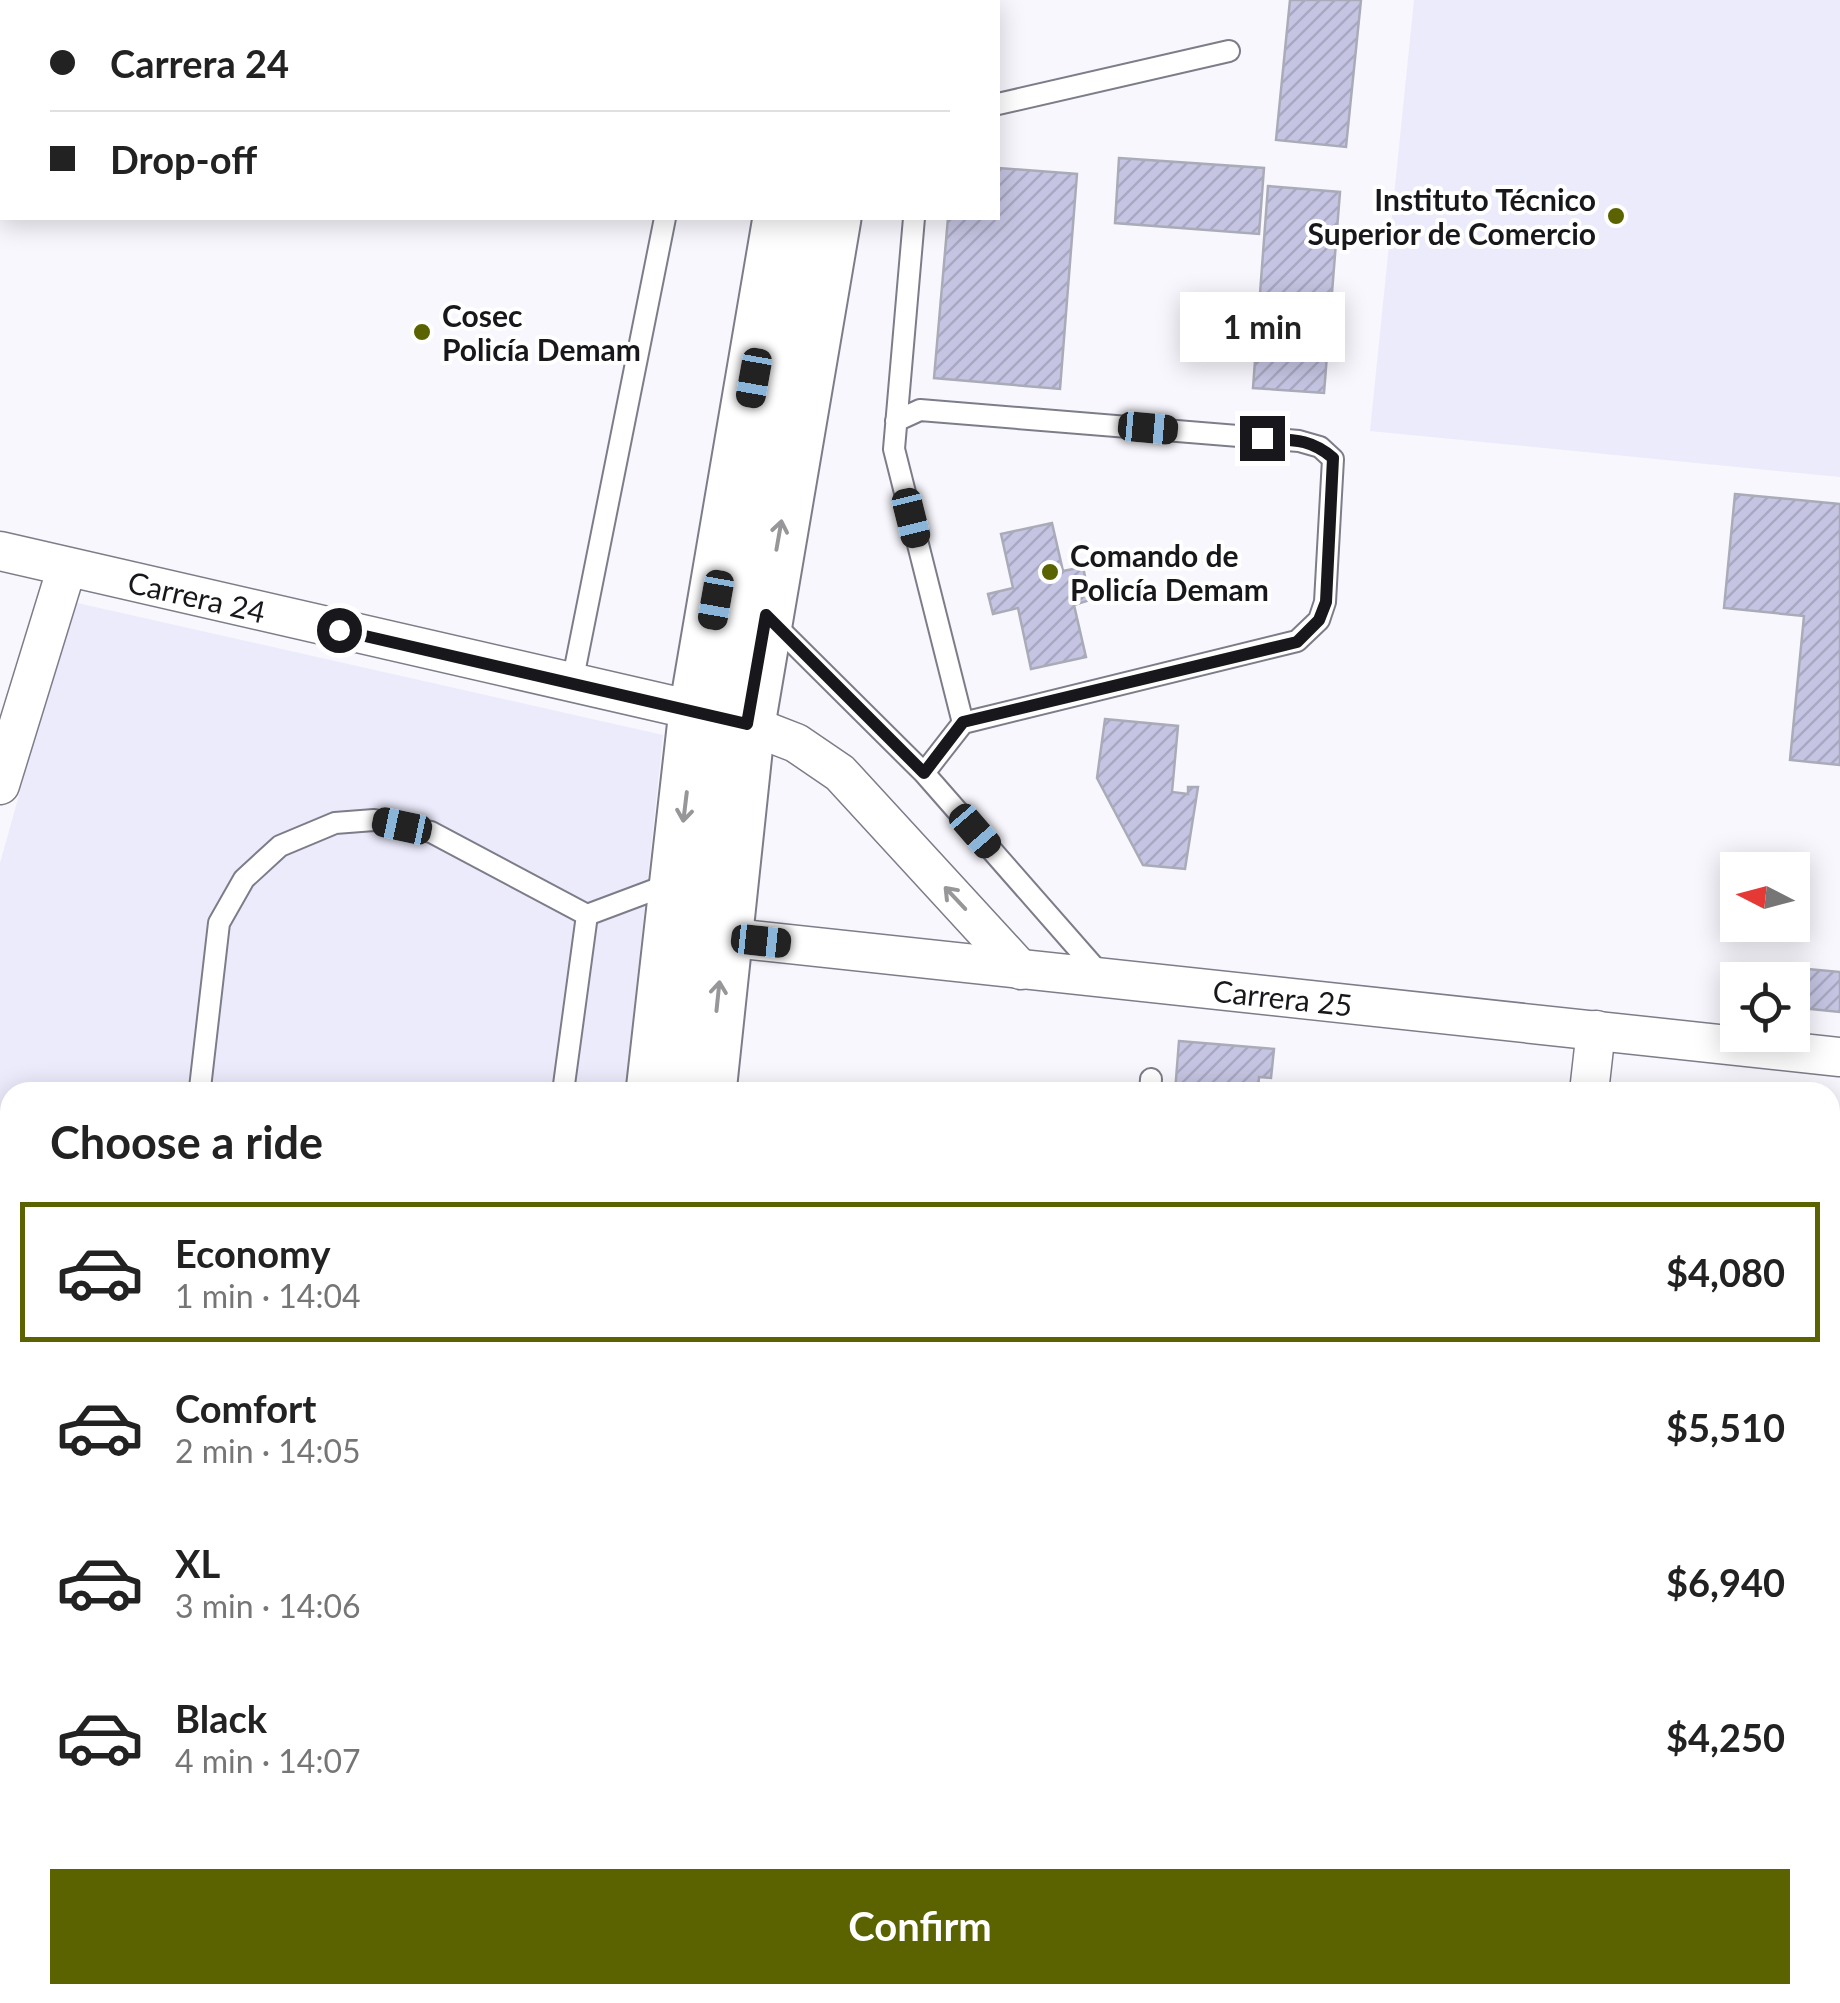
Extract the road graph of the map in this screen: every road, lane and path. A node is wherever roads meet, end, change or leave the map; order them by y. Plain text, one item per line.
1 (1230, 51) dead end
2 (1000, 104) edge
3 (665, 220) edge
4 (782, 220) edge
5 (834, 220) edge
6 (914, 220) edge
7 (896, 421) junction
8 (0, 551) edge
9 (67, 567) junction
10 (766, 615) junction
11 (572, 683) junction
12 (722, 717) junction
13 (963, 722) junction
14 (924, 773) junction
15 (0, 785) edge
16 (676, 882) junction
17 (587, 916) junction
18 (724, 937) junction
19 (1021, 970) junction
20 (1103, 978) junction
21 (1596, 1030) junction
22 (1840, 1057) edge
23 (201, 1082) edge
24 (565, 1082) edge
25 (655, 1082) edge
26 (709, 1082) edge
27 (1591, 1082) edge

1 - 2 lane
3 - 11 lane
4 - 12 main road
10 -> 5 main road
6 - 7 lane
7 - 13 lane
7 - 13 lane
8 - 9 street, Carrera 24
9 - 11 street, Carrera 24
9 - 15 street
10 - 12 main road
10 - 14 lane
11 - 12 street, Carrera 24
12 -> 16 main road
12 - 18 main road
19 -> 12 street, Carrera 24
13 - 14 lane
14 - 20 lane
16 - 17 lane
16 - 25 main road
17 - 23 lane
17 - 24 lane
18 - 19 street, Carrera 25
26 -> 18 main road
19 - 20 street, Carrera 25
20 - 21 street, Carrera 25
21 - 22 street, Carrera 25
21 - 27 street

